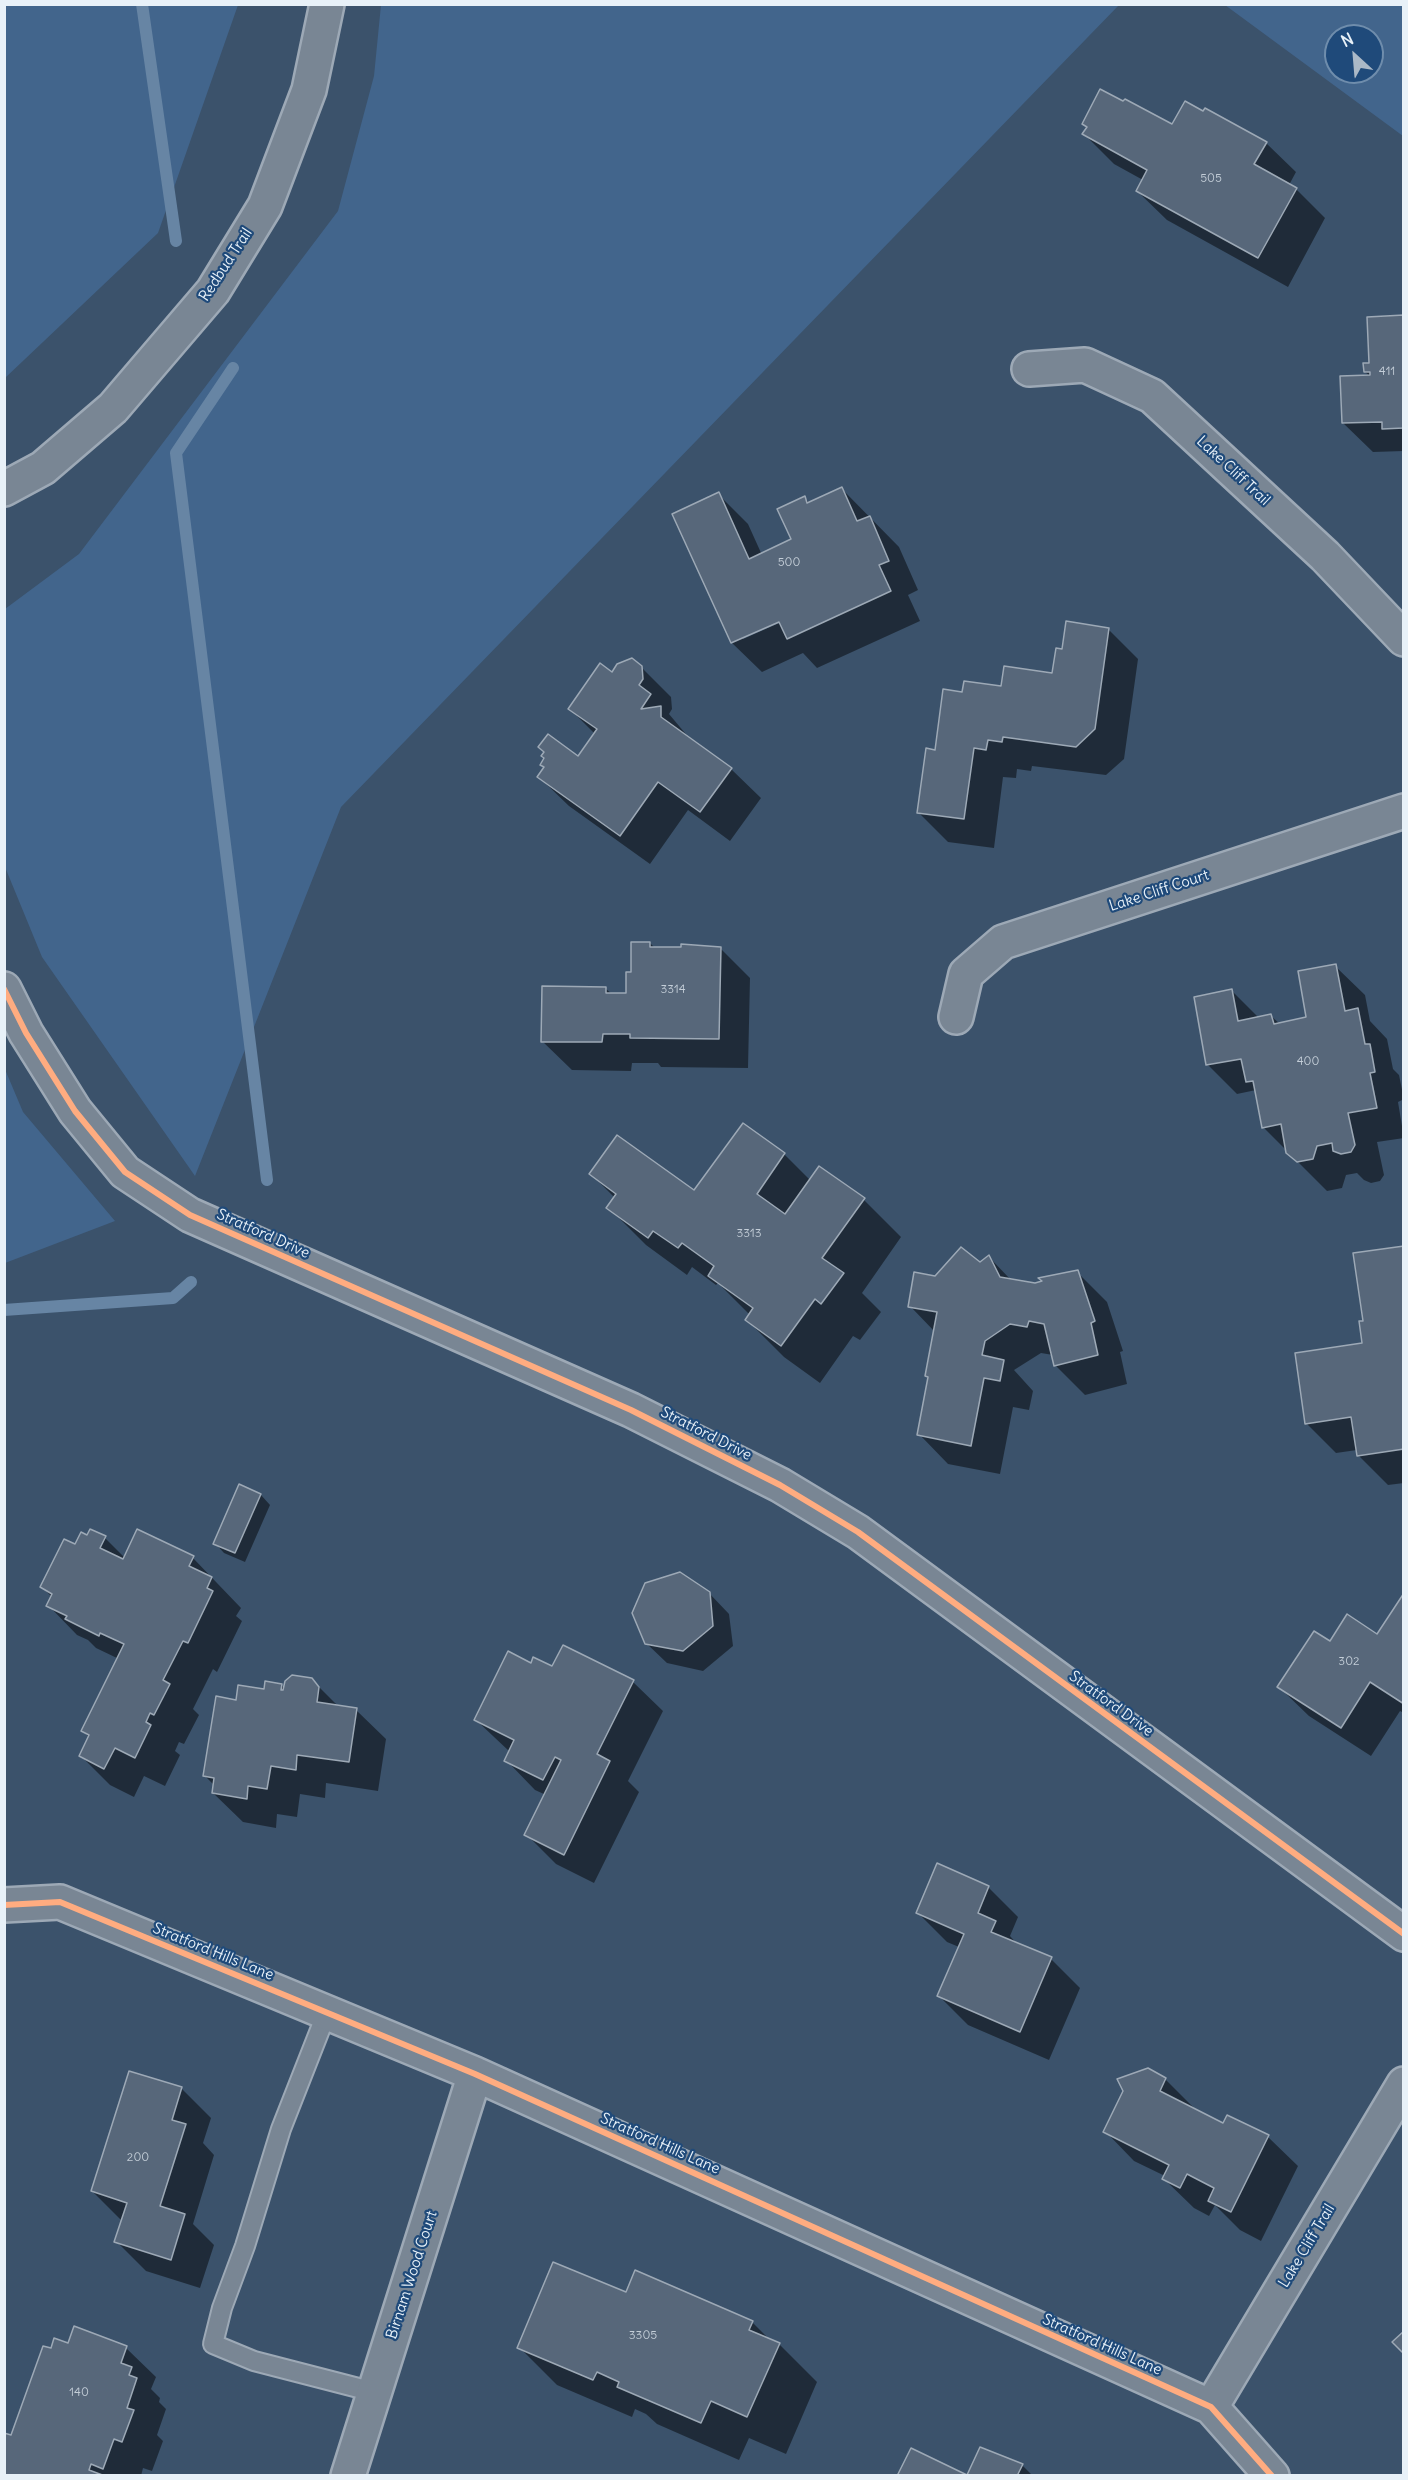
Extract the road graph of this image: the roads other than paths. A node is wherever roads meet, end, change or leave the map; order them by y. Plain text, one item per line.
1 (327, 4) edge
2 (1029, 369) dead end
3 (4, 489) edge
4 (1404, 639) edge
5 (1404, 811) edge
6 (4, 989) edge
7 (956, 1017) dead end
8 (4, 1905) edge
9 (1404, 1934) edge
10 (327, 2012) junction
11 (475, 2074) junction
12 (1404, 2084) edge
13 (374, 2392) junction
14 (1211, 2407) junction
15 (348, 2475) edge
16 (1272, 2475) edge

1 - 3 street, Redbud Trail
2 - 4 street, Lake Cliff Trail
5 - 7 street, Lake Cliff Court
6 - 9 street, Stratford Drive
8 - 10 street, Stratford Hills Lane
10 - 11 street, Stratford Hills Lane
10 - 13 lane
11 - 13 street, Birnam Wood Court
11 - 14 street, Stratford Hills Lane
12 - 14 street, Lake Cliff Trail
13 - 15 street, Birnam Wood Court
14 - 16 street, Stratford Hills Lane

